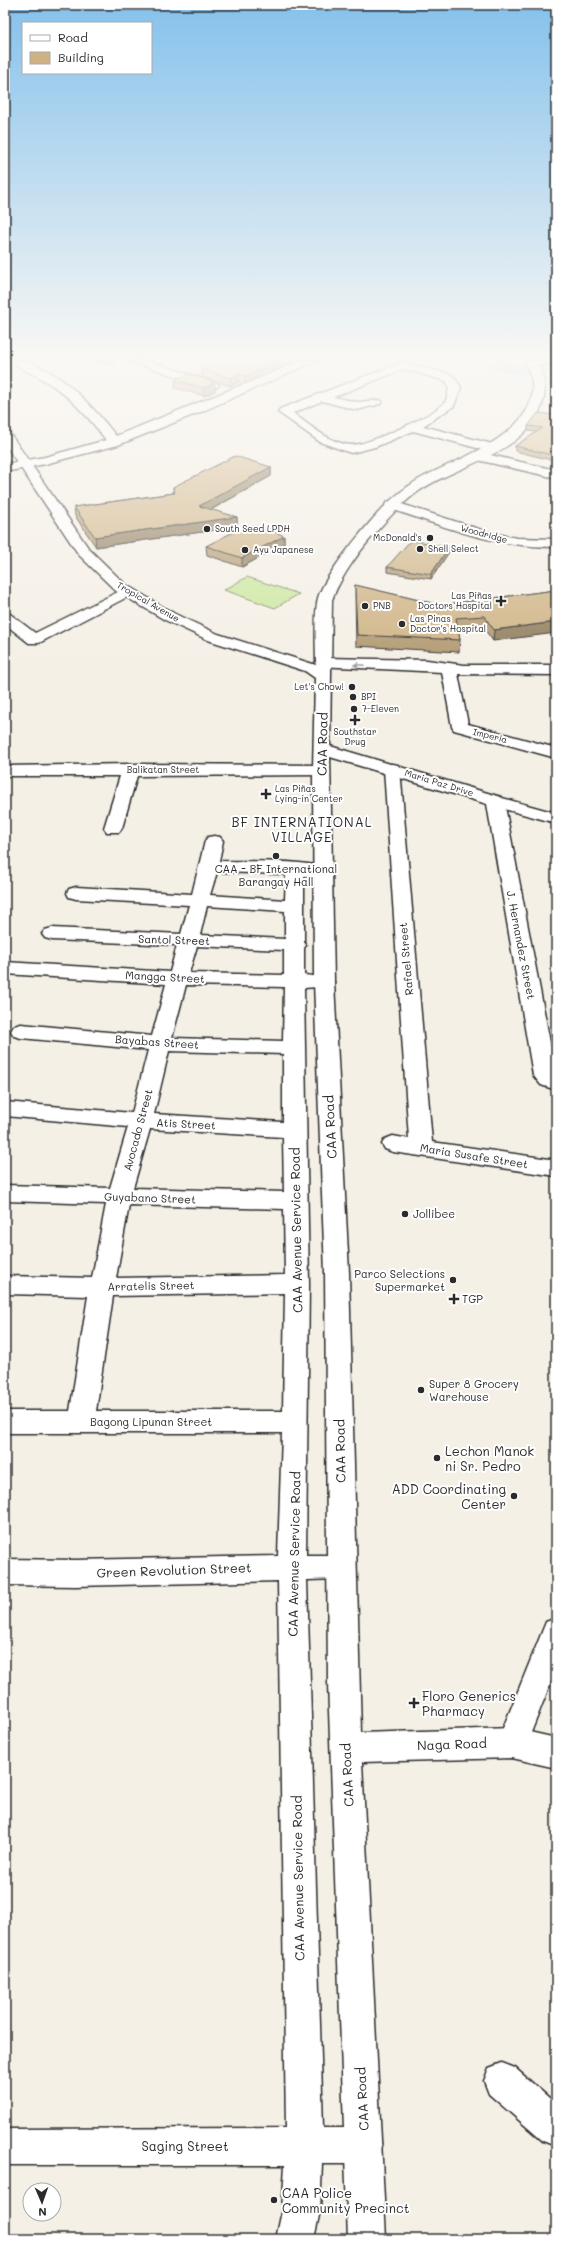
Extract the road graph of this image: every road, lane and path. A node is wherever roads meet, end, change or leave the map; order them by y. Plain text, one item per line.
1 (26, 465) edge
2 (21, 466) edge
3 (458, 466) edge
4 (520, 466) edge
5 (5, 468) edge
6 (556, 474) edge
7 (392, 505) junction
8 (556, 543) edge
9 (126, 592) junction
10 (5, 617) edge
11 (318, 669) junction
12 (556, 670) edge
13 (455, 671) junction
14 (322, 749) junction
15 (556, 753) edge
16 (200, 754) dead end
17 (392, 769) junction
18 (131, 770) junction
19 (179, 770) junction
20 (321, 770) junction
21 (5, 771) edge
22 (495, 800) junction
23 (556, 818) edge
24 (113, 828) dead end
25 (214, 841) dead end
26 (209, 866) junction
27 (308, 871) junction
28 (76, 893) dead end
29 (199, 901) junction
30 (295, 906) junction
31 (52, 934) dead end
32 (188, 940) junction
33 (296, 945) junction
34 (5, 968) edge
35 (177, 979) junction
36 (295, 981) junction
37 (324, 982) junction
38 (21, 1031) dead end
39 (160, 1044) junction
40 (293, 1048) junction
41 (556, 1083) edge
42 (5, 1109) edge
43 (141, 1121) junction
44 (294, 1130) junction
45 (393, 1144) dead end
46 (421, 1148) junction
47 (556, 1168) edge
48 (5, 1193) edge
49 (119, 1197) junction
50 (296, 1201) junction
51 (297, 1284) junction
52 (5, 1285) edge
53 (102, 1287) junction
54 (5, 1422) edge
55 (81, 1422) junction
56 (296, 1422) junction
57 (292, 1567) junction
58 (342, 1567) junction
59 (5, 1572) edge
60 (556, 1631) edge
61 (512, 1743) junction
62 (346, 1748) junction
63 (556, 1753) edge
64 (502, 2081) dead end
65 (556, 2128) edge
66 (305, 2146) junction
67 (364, 2146) junction
68 (5, 2147) edge
69 (295, 2239) edge
70 (367, 2239) edge

1 - 9 street, Tropical Avenue
2 - 5 street
3 - 7 street, CAA Road
4 - 6 street
7 - 8 street, Woodridge
7 - 11 street, CAA Road
9 - 10 street
9 - 11 street, Tropical Avenue
11 - 13 street, Tropical Avenue
11 - 14 street, CAA Road
12 - 13 street, Tropical Avenue
13 - 15 street, Imperia
14 - 17 street, Maria Paz Drive
14 - 20 street, CAA Road
16 - 19 street
17 - 22 street, Maria Paz Drive
17 - 46 street, Rafael Street
18 - 19 street, Balikatan Street
18 - 21 street, Balikatan Street
18 - 24 street
19 - 20 street, Balikatan Street
20 - 27 street, CAA Road
22 - 23 street, Maria Paz Drive
22 - 41 street, J. Hernandez Street
25 - 26 street, Avocado Street
26 - 27 street
26 - 29 street, Avocado Street
27 - 30 street, CAA Avenue Service Road
27 - 37 street, CAA Road
28 - 29 street
29 - 30 street
29 - 32 street, Avocado Street
30 - 33 street, CAA Avenue Service Road
31 - 32 street, Santol Street
32 - 33 street, Santol Street
32 - 35 street, Avocado Street
33 - 36 street, CAA Avenue Service Road
34 - 35 street, Mangga Street
35 - 36 street, Mangga Street
35 - 39 street, Avocado Street
36 - 37 street, Mangga Street
36 - 40 street, CAA Avenue Service Road
37 - 58 street, CAA Road
38 - 39 street, Bayabas Street
39 - 40 street, Bayabas Street
39 - 43 street, Avocado Street
40 - 44 street, CAA Avenue Service Road
42 - 43 street, Atis Street
43 - 44 street, Atis Street
43 - 49 street, Avocado Street
44 - 50 street, CAA Avenue Service Road
45 - 46 street, Maria Susafe Street
46 - 47 street, Maria Susafe Street
48 - 49 street, Guyabano Street
49 - 50 street, Guyabano Street
49 - 53 street, Avocado Street
50 - 51 street, CAA Avenue Service Road
51 - 53 street, Arratelis Street
51 - 56 street, CAA Avenue Service Road
52 - 53 street, Arratelis Street
53 - 55 street, Avocado Street
54 - 55 street, Bagong Lipunan Street
55 - 56 street, Bagong Lipunan Street
56 - 57 street, CAA Avenue Service Road
57 - 58 street, Green Revolution Street
57 - 59 street, Green Revolution Street
57 - 66 street, CAA Avenue Service Road
58 - 62 street, CAA Road
60 - 61 street
61 - 62 street, Naga Road
61 - 63 street, Naga Road
62 - 67 street, CAA Road
64 - 65 street
66 - 67 street, Saging Street
66 - 68 street, Saging Street
66 - 69 street, CAA Avenue Service Road
67 - 70 street, CAA Road

